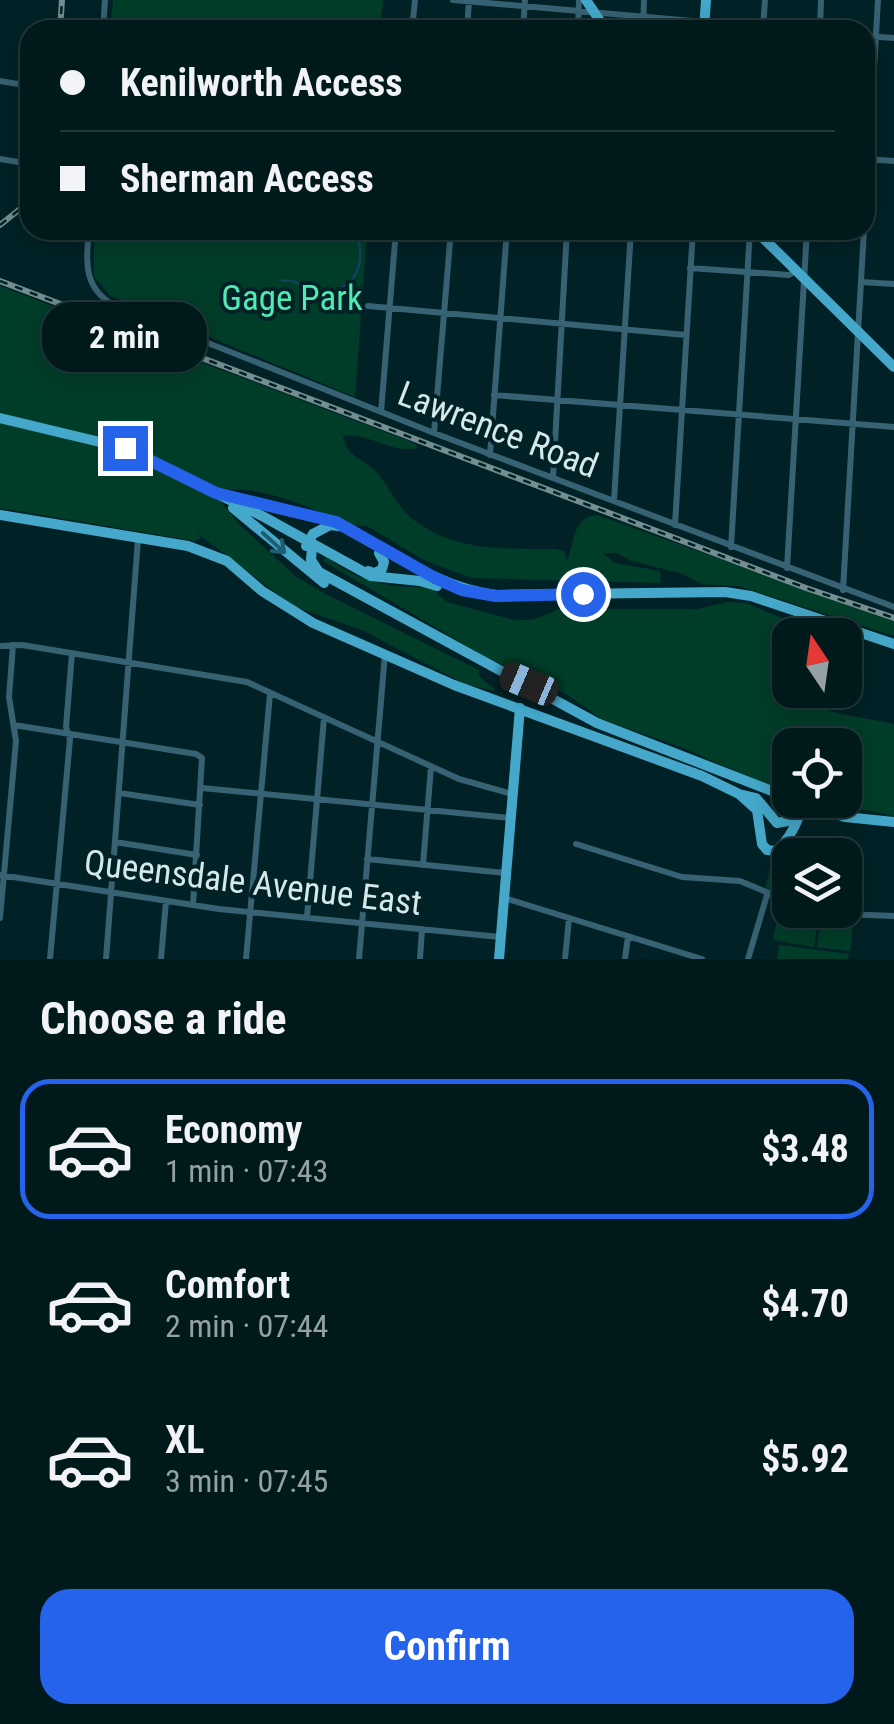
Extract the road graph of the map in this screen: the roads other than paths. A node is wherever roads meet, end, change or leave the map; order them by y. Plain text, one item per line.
1 (453, 0) edge
2 (582, 0) edge
3 (644, 0) edge
4 (878, 0) edge
5 (469, 1) edge
6 (525, 3) edge
7 (579, 11) junction
8 (594, 13) junction
9 (643, 17) junction
10 (579, 20) edge
11 (599, 20) edge
12 (663, 20) edge
13 (876, 36) junction
14 (894, 38) edge
15 (875, 50) edge
16 (88, 240) edge
17 (395, 240) edge
18 (450, 240) edge
19 (506, 240) edge
20 (565, 240) edge
21 (630, 240) edge
22 (692, 240) edge
23 (752, 240) edge
24 (764, 240) edge
25 (805, 240) edge
26 (863, 240) edge
27 (690, 268) junction
28 (748, 272) junction
29 (800, 274) junction
30 (861, 282) junction
31 (894, 284) edge
32 (368, 306) dead end
33 (389, 308) junction
34 (444, 313) junction
35 (500, 318) junction
36 (561, 324) junction
37 (626, 330) junction
38 (858, 331) junction
39 (686, 335) junction
40 (894, 367) edge
41 (494, 394) junction
42 (556, 401) junction
43 (620, 407) junction
44 (381, 412) junction
45 (682, 412) junction
46 (739, 416) junction
47 (0, 418) edge
48 (795, 420) junction
49 (852, 424) junction
50 (894, 427) edge
51 (434, 433) junction
52 (490, 454) junction
53 (553, 478) junction
54 (218, 495) junction
55 (234, 499) junction
56 (614, 502) junction
57 (0, 515) edge
58 (675, 525) junction
59 (346, 527) junction
60 (138, 538) junction
61 (312, 542) junction
62 (732, 547) junction
63 (378, 553) junction
64 (788, 568) junction
65 (330, 586) junction
66 (437, 586) junction
67 (843, 590) junction
68 (610, 595) junction
69 (894, 608) edge
70 (389, 610) junction
71 (894, 644) edge
72 (13, 645) junction
73 (0, 646) edge
74 (72, 653) junction
75 (385, 654) junction
76 (129, 662) junction
77 (270, 694) junction
78 (520, 708) junction
79 (324, 718) junction
80 (14, 725) junction
81 (68, 734) junction
82 (123, 742) junction
83 (378, 742) junction
84 (431, 766) junction
85 (202, 788) junction
86 (119, 793) junction
87 (772, 793) edge
88 (261, 794) junction
89 (513, 794) junction
90 (739, 794) junction
91 (316, 800) junction
92 (372, 805) junction
93 (200, 806) junction
94 (427, 810) junction
95 (772, 817) edge
96 (511, 818) junction
97 (799, 818) edge
98 (852, 818) edge
99 (894, 822) edge
100 (116, 842) junction
101 (576, 844) dead end
102 (197, 855) junction
103 (367, 859) junction
104 (423, 865) junction
105 (507, 873) junction
106 (3, 876) edge
107 (56, 884) junction
108 (112, 893) junction
109 (768, 895) junction
110 (772, 896) edge
111 (504, 898) junction
112 (166, 902) junction
113 (193, 905) junction
114 (250, 913) junction
115 (862, 915) edge
116 (894, 916) edge
117 (306, 917) junction
118 (0, 918) edge
119 (569, 918) junction
120 (362, 923) junction
121 (422, 929) junction
122 (628, 936) junction
123 (501, 937) junction
124 (686, 957) edge
125 (50, 959) edge
126 (106, 959) edge
127 (161, 959) edge
128 (246, 959) edge
129 (359, 959) edge
130 (420, 959) edge
131 (499, 959) edge
132 (565, 959) edge
133 (626, 959) edge
134 (702, 959) edge
135 (748, 959) edge

1 - 5 street
2 - 7 street
2 - 8 main road
3 - 9 street
4 - 13 street
5 - 6 street
6 - 7 street
7 - 8 street
7 - 10 street
8 - 9 street
8 - 11 main road
9 - 12 street
13 - 14 street
13 - 15 street
16 - 44 street, Lawrence Road
17 - 33 street
18 - 34 street
19 - 35 street
20 - 36 street
21 - 37 street
22 - 27 street
23 - 28 street
24 - 29 main road
25 - 29 street
26 - 30 street
27 - 28 street
27 - 39 street
28 - 29 street
28 - 46 street
29 - 38 main road
29 - 48 street
30 - 31 street
30 - 38 street
32 - 33 street
33 - 34 street
33 - 44 street
34 - 35 street
34 - 51 street
35 - 36 street
35 - 41 street
36 - 37 street
36 - 42 street
37 - 39 street
37 - 43 street
38 - 40 main road
38 - 49 street
39 - 45 street
41 - 42 street
41 - 52 street
42 - 43 street
42 - 53 street
43 - 45 street
43 - 56 street
44 - 51 street, Lawrence Road
45 - 46 street
45 - 58 street
46 - 48 street
46 - 62 street
47 - 54 main road
48 - 49 street
48 - 64 street
49 - 50 street
49 - 67 street
51 - 52 street, Lawrence Road
52 - 53 street, Lawrence Road
53 - 56 street, Lawrence Road
54 - 55 main road
54 -> 65 main road
54 - 66 main road
55 - 59 main road
55 - 63 main road
56 - 58 street, Lawrence Road
57 - 60 main road
58 - 62 street, Lawrence Road
59 - 61 main road
59 - 68 main road
60 - 75 main road
60 - 76 street
61 - 63 main road
61 - 65 main road
61 - 70 main road
62 - 64 street, Lawrence Road
63 - 66 main road
64 - 67 street, Lawrence Road
65 - 70 main road
66 - 68 main road
67 - 69 street, Lawrence Road
68 - 71 main road
70 - 87 main road
72 - 73 street
72 - 74 street
72 - 80 street
74 - 76 street
74 - 81 street
75 - 78 main road
75 - 83 street
76 - 77 street
76 - 82 street
77 - 79 street
77 - 88 street
78 - 89 main road
78 - 90 main road
79 - 83 street
79 - 91 street
80 - 81 street
80 - 106 street
81 - 82 street
81 - 107 street
82 - 85 street
82 - 86 street
83 - 84 street
83 - 92 street
84 - 89 street
84 - 94 street
85 - 88 street
85 - 93 street
86 - 93 street
86 - 100 street
88 - 91 street
88 - 114 street
89 - 96 main road
90 - 95 main road
90 - 97 main road
91 - 92 street
91 - 117 street
92 - 94 street
92 - 103 street
93 - 102 street
94 - 96 street
94 - 104 street
96 - 105 main road
98 - 99 main road
100 - 102 street
100 - 108 street
101 - 109 street
102 - 113 street
103 - 104 street
103 - 120 street
104 - 105 street
105 - 111 main road
106 - 107 street, Queensdale Avenue East
106 - 118 street
107 - 108 street, Queensdale Avenue East
107 - 125 street
108 - 112 street, Queensdale Avenue East
108 - 126 street
109 - 110 street
109 - 135 street
111 - 119 street
111 - 123 main road
112 - 113 street, Queensdale Avenue East
112 - 127 street
113 - 114 street, Queensdale Avenue East
114 - 117 street, Queensdale Avenue East
114 - 128 street
115 - 116 street
117 - 120 street, Queensdale Avenue East
119 - 122 street
119 - 132 street
120 - 121 street, Queensdale Avenue East
120 - 129 street
121 - 123 street, Queensdale Avenue East
121 - 130 street
122 - 124 street
122 - 133 street
123 - 131 main road
124 - 134 street

